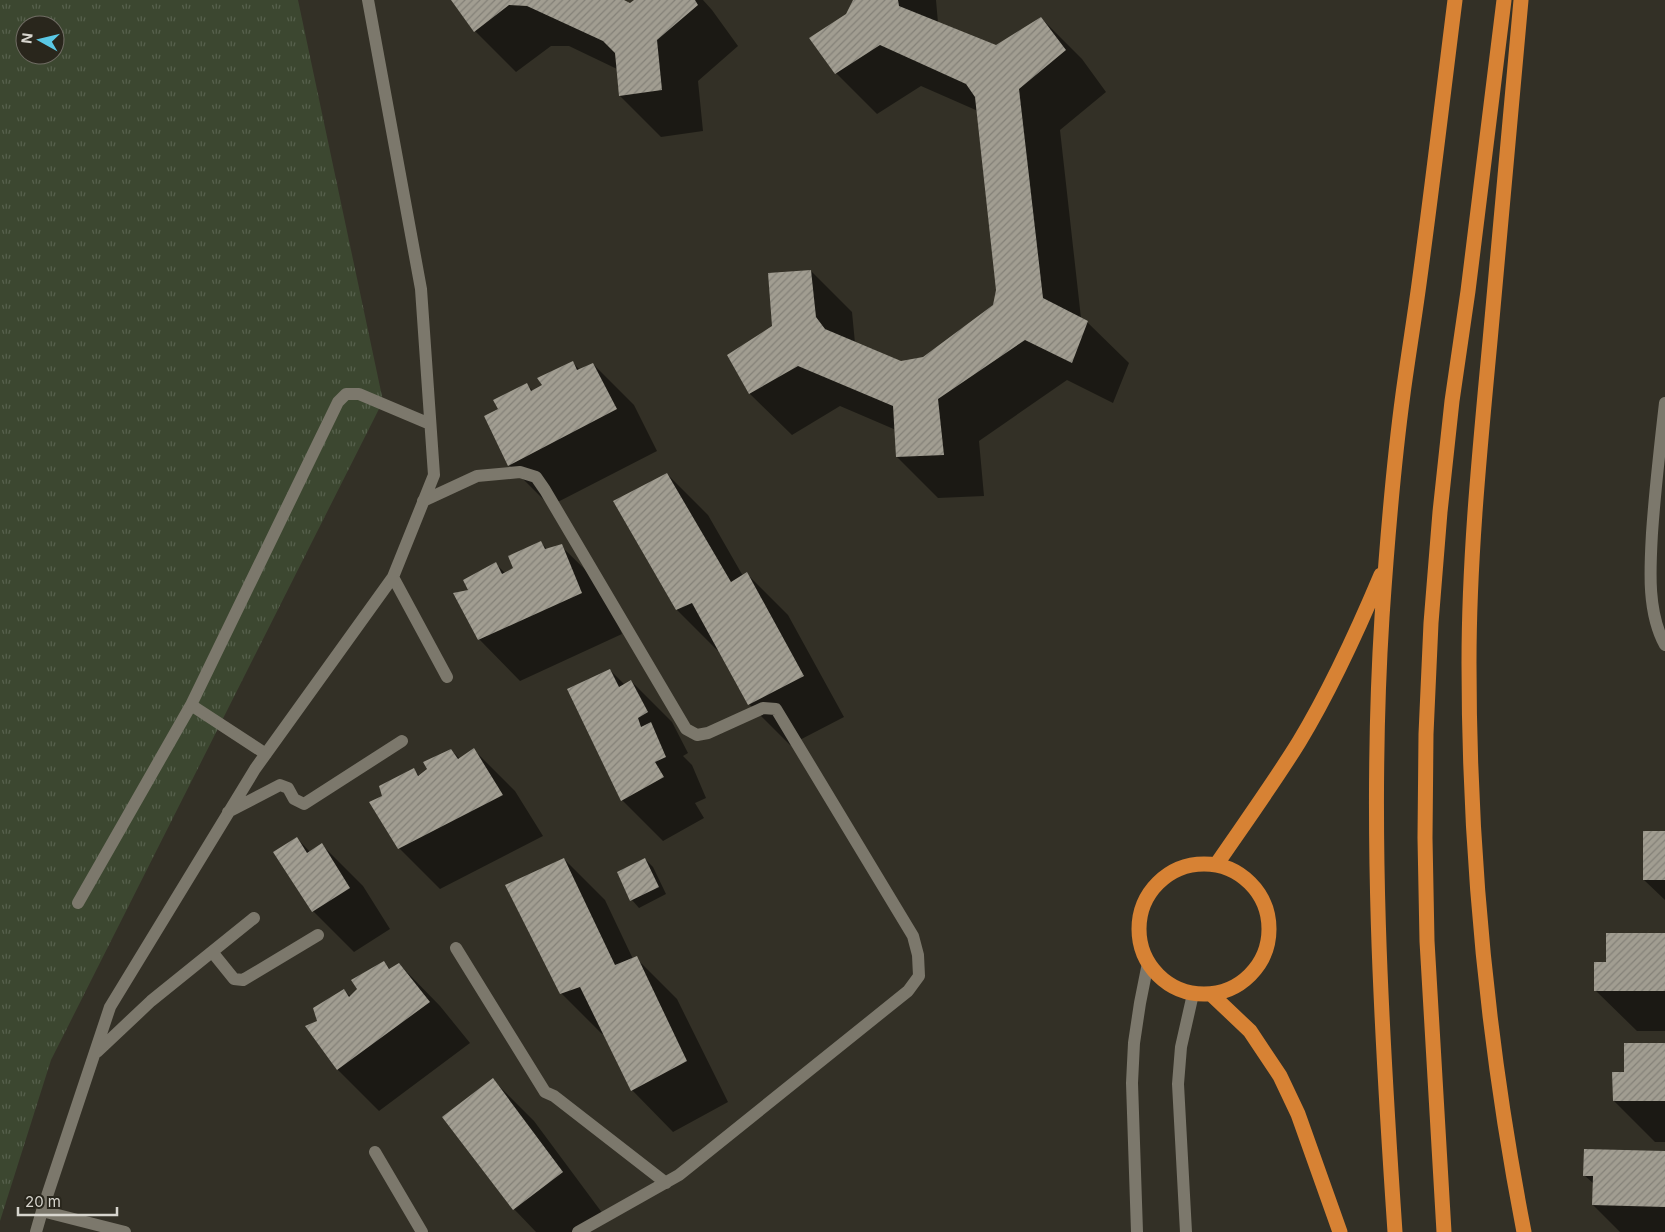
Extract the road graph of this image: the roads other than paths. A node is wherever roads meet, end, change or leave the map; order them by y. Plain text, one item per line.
1 (368, 0) edge
2 (1455, 0) edge
3 (1504, 0) edge
4 (1521, 0) edge
5 (1665, 403) edge
6 (430, 424) junction
7 (423, 501) junction
8 (1386, 562) junction
9 (393, 577) junction
10 (1665, 645) edge
11 (448, 677) dead end
12 (191, 705) junction
13 (402, 741) dead end
14 (266, 754) junction
15 (228, 812) junction
16 (1216, 865) junction
17 (78, 903) dead end
18 (254, 918) dead end
19 (318, 935) dead end
20 (456, 948) dead end
21 (213, 953) junction
22 (1148, 964) junction
23 (1192, 994) junction
24 (1211, 994) junction
25 (95, 1054) junction
26 (375, 1152) dead end
27 (666, 1183) junction
28 (42, 1211) junction
29 (36, 1232) edge
30 (125, 1232) edge
31 (422, 1232) edge
32 (578, 1232) edge
33 (1137, 1232) edge
34 (1186, 1232) edge
35 (1340, 1232) edge
36 (1394, 1232) edge
37 (1444, 1232) edge
38 (1524, 1232) edge

1 - 6 lane
2 - 8 highway
3 - 37 highway
4 - 38 highway
5 - 10 lane
6 - 7 lane
6 - 12 lane
7 - 9 lane
7 - 27 lane
8 - 16 highway
8 - 36 highway
9 - 11 lane
9 - 14 lane
12 - 14 lane
12 - 17 lane
13 - 15 lane
14 - 15 lane
15 - 25 lane
16 - 22 highway
16 - 24 highway
18 - 21 lane
19 - 21 lane
20 - 27 lane
21 - 25 lane
22 - 23 highway
22 - 33 lane
23 - 24 highway
23 - 34 lane
24 - 35 highway
25 - 28 lane
26 - 31 lane
27 - 32 lane
28 - 29 lane
28 - 30 lane

